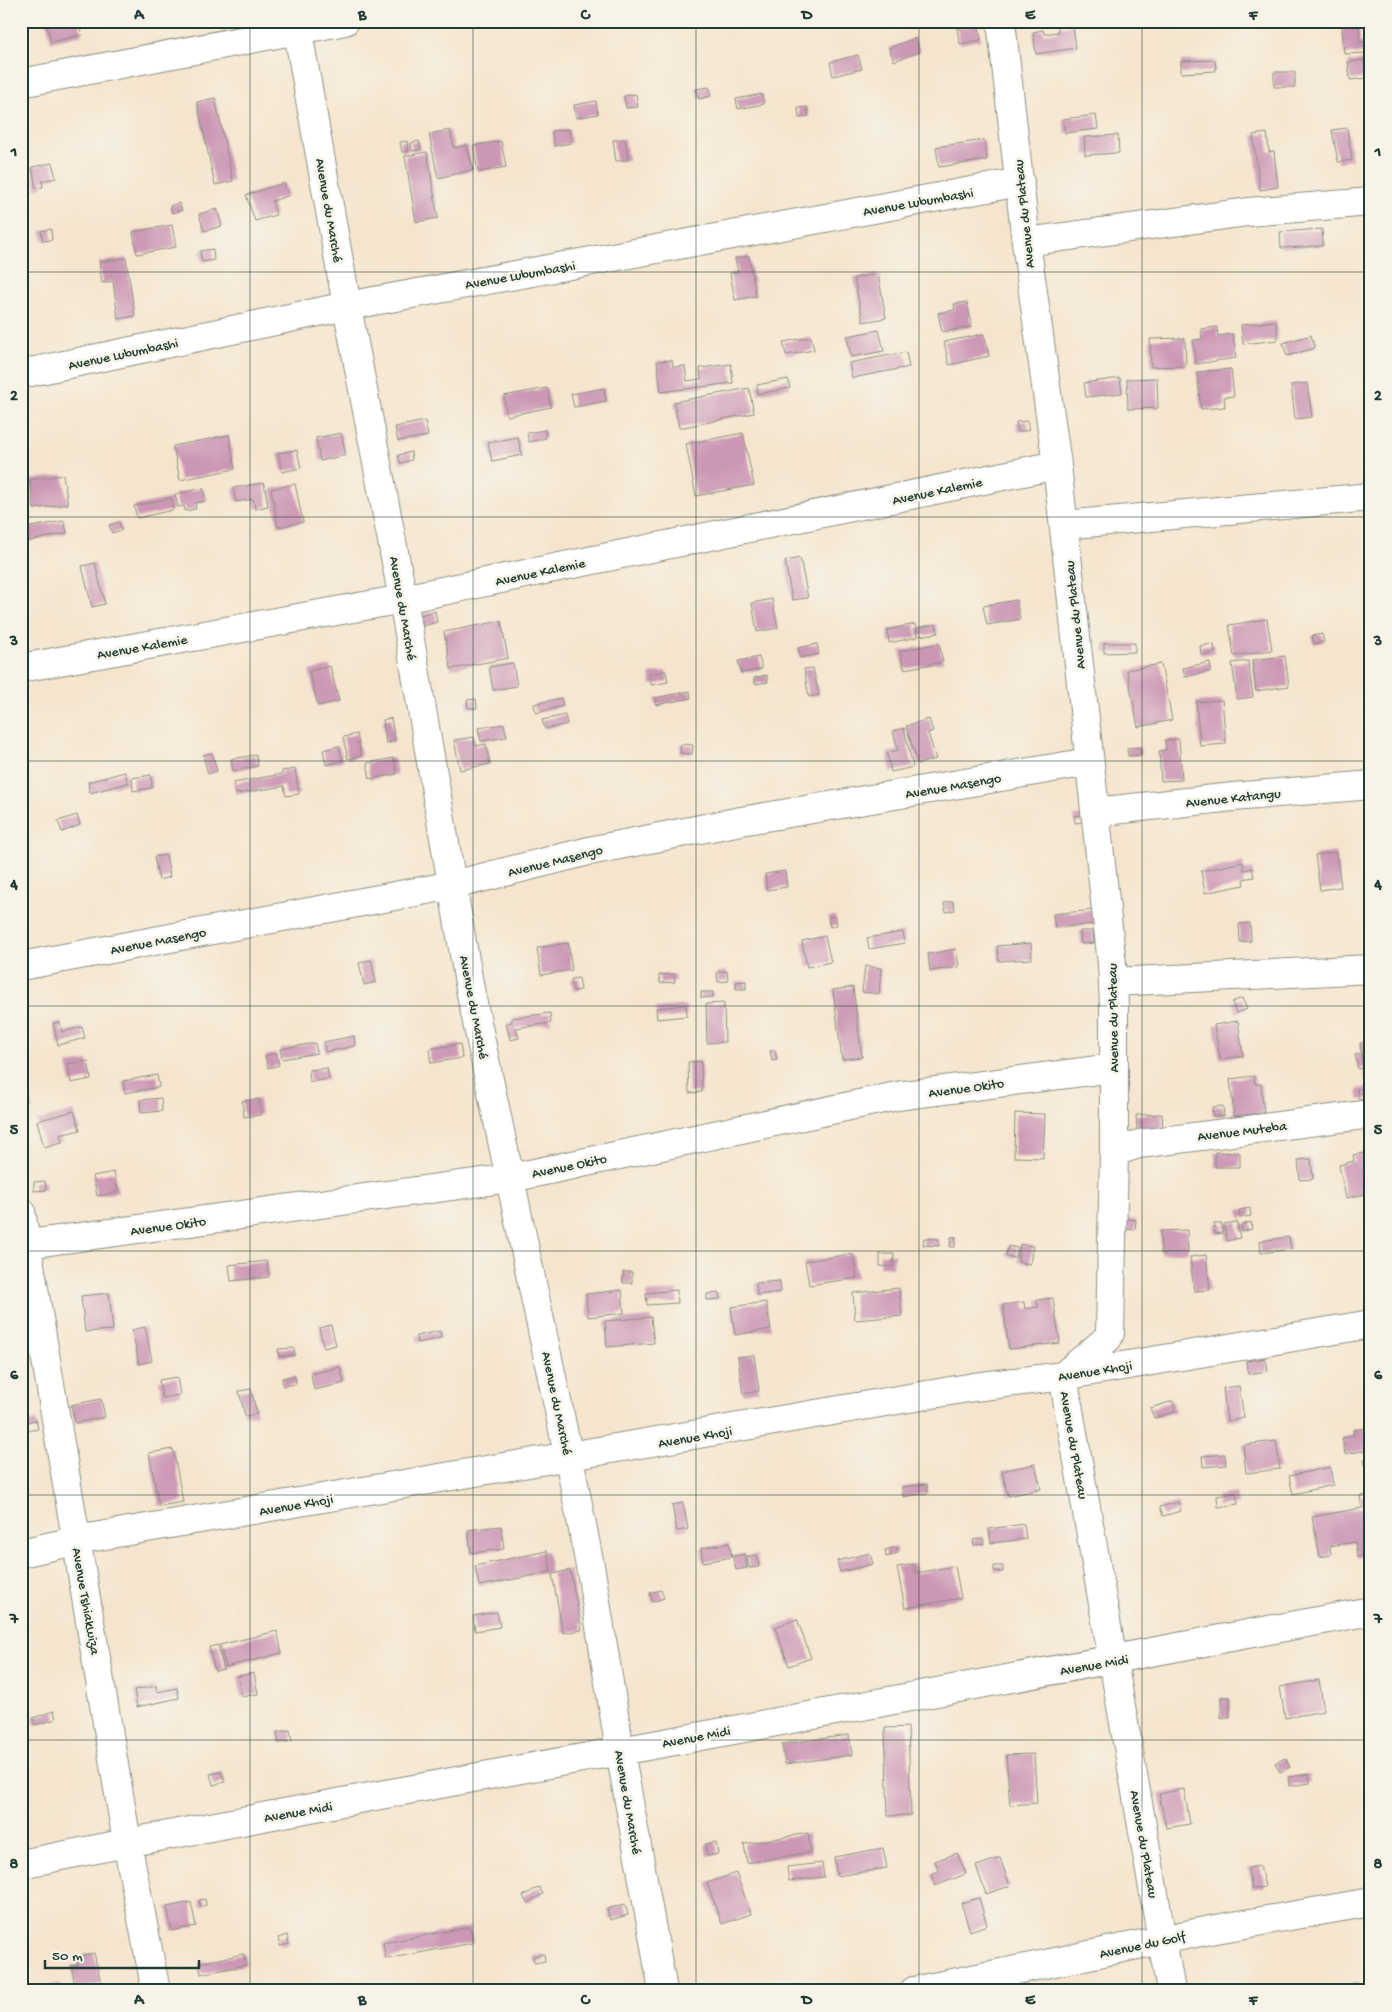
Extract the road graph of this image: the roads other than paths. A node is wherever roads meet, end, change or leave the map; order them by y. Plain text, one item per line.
1 (345, 21) edge
2 (1001, 21) edge
3 (297, 26) edge
4 (21, 84) edge
5 (1020, 182) junction
6 (1371, 202) edge
7 (1026, 242) junction
8 (347, 306) junction
9 (21, 374) edge
10 (1057, 465) junction
11 (1371, 496) edge
12 (1064, 525) junction
13 (403, 599) junction
14 (21, 668) edge
15 (1090, 762) junction
16 (1371, 785) edge
17 (1095, 812) junction
18 (453, 885) junction
19 (21, 966) edge
20 (1371, 968) edge
21 (1113, 982) junction
22 (1113, 1068) junction
23 (1371, 1114) edge
24 (1114, 1152) junction
25 (511, 1178) junction
26 (21, 1212) edge
27 (25, 1244) edge
28 (1371, 1324) edge
29 (1063, 1376) junction
30 (569, 1458) junction
31 (76, 1541) junction
32 (21, 1554) edge
33 (1371, 1611) edge
34 (1113, 1661) junction
35 (620, 1751) junction
36 (127, 1842) junction
37 (21, 1864) edge
38 (1371, 1902) edge
39 (1162, 1940) junction
40 (156, 1991) edge
41 (662, 1991) edge
42 (914, 1991) edge
43 (1171, 1991) edge

1 - 3 street
2 - 5 street, Avenue du Plateau
3 - 4 street
3 - 8 street, Avenue du Marché
5 - 7 street, Avenue du Plateau
5 - 8 street, Avenue Lubumbashi
6 - 7 street
7 - 10 street, Avenue du Plateau
8 - 9 street, Avenue Lubumbashi
8 - 13 street, Avenue du Marché
10 - 12 street, Avenue du Plateau
10 - 13 street, Avenue Kalemie
11 - 12 street
12 - 15 street, Avenue du Plateau
13 - 14 street, Avenue Kalemie
13 - 18 street, Avenue du Marché
15 - 17 street, Avenue du Plateau
15 - 18 street, Avenue Masengo
16 - 17 street, Avenue Katangu
17 - 21 street, Avenue du Plateau
18 - 19 street, Avenue Masengo
18 - 25 street, Avenue du Marché
20 - 21 street
21 - 22 street, Avenue du Plateau
22 - 24 street, Avenue du Plateau
22 - 25 street, Avenue Okito
23 - 24 street, Avenue Muteba
24 - 29 street, Avenue du Plateau
25 - 27 street, Avenue Okito
25 - 30 street, Avenue du Marché
26 - 27 street, Avenue Tshiakwiza
27 - 31 street, Avenue Tshiakwiza
28 - 29 street, Avenue Khoji
29 - 30 street, Avenue Khoji
29 - 34 street, Avenue du Plateau
30 - 31 street, Avenue Khoji
30 - 35 street, Avenue du Marché
31 - 32 street, Avenue Khoji
31 - 36 street, Avenue Tshiakwiza
33 - 34 street, Avenue Midi
34 - 35 street, Avenue Midi
34 - 39 street, Avenue du Plateau
35 - 36 street, Avenue Midi
35 - 41 street, Avenue du Marché
36 - 37 street, Avenue Midi
36 - 40 street, Avenue Tshiakwiza
38 - 39 street, Avenue du Golf
39 - 42 street, Avenue du Golf
39 - 43 street, Avenue du Plateau

